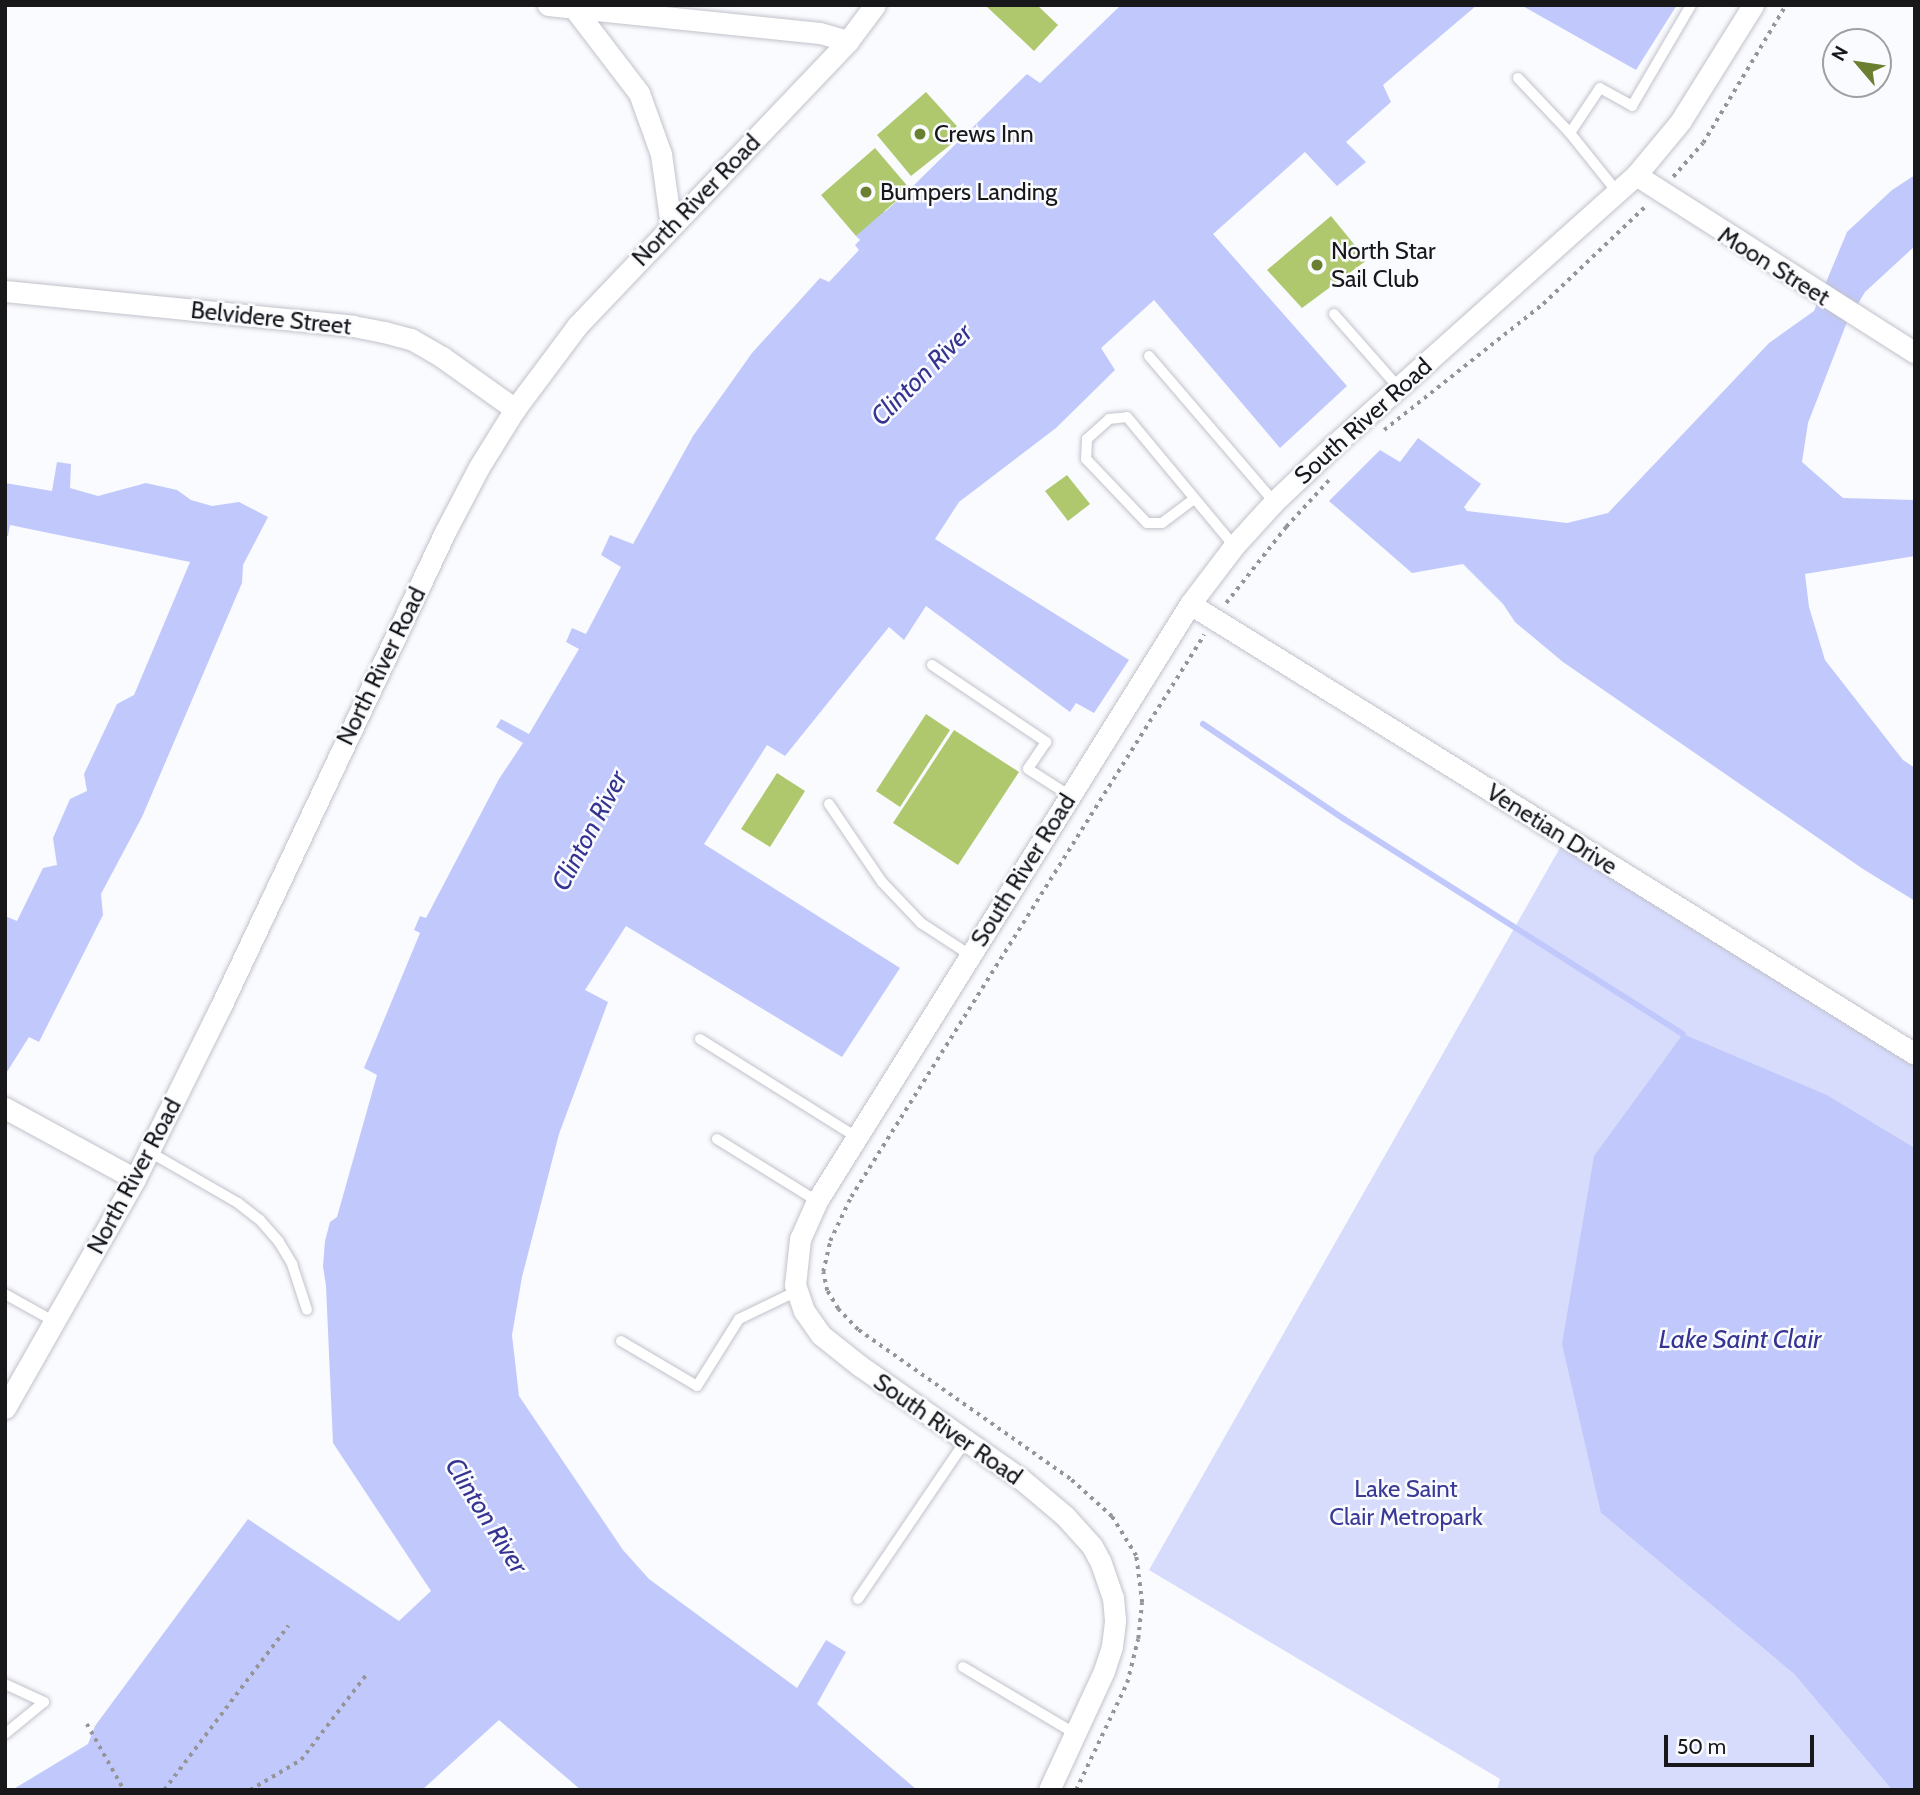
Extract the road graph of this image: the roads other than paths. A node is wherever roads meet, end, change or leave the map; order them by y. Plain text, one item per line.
1 (548, 5) edge
2 (875, 5) edge
3 (1691, 5) edge
4 (1754, 5) edge
5 (574, 8) junction
6 (695, 13) edge
7 (848, 41) junction
8 (1518, 78) dead end
9 (1570, 133) junction
10 (1636, 175) junction
11 (1618, 193) junction
12 (671, 226) junction
13 (5, 291) edge
14 (1334, 314) dead end
15 (1915, 353) edge
16 (1149, 356) dead end
17 (1399, 388) junction
18 (515, 409) junction
19 (1194, 499) junction
20 (1274, 502) junction
21 (1234, 546) junction
22 (1190, 604) junction
23 (932, 665) dead end
24 (1070, 796) junction
25 (829, 804) dead end
26 (970, 956) junction
27 (700, 1039) dead end
28 (1915, 1054) edge
29 (5, 1108) edge
30 (856, 1137) junction
31 (717, 1139) dead end
32 (148, 1152) junction
33 (135, 1179) junction
34 (817, 1201) junction
35 (797, 1291) junction
36 (5, 1294) edge
37 (307, 1310) dead end
38 (55, 1322) junction
39 (621, 1341) dead end
40 (5, 1408) edge
41 (966, 1440) junction
42 (858, 1599) dead end
43 (963, 1667) dead end
44 (5, 1684) edge
45 (1074, 1733) junction
46 (5, 1734) edge
47 (1049, 1790) edge

1 - 5 street
2 - 7 street, North River Road
3 - 9 lane
4 - 10 street, South River Road
5 - 6 street
5 - 12 street
6 - 7 street
7 - 12 street, North River Road
8 - 9 lane
9 - 11 lane
10 - 11 street, South River Road
10 - 15 street, Moon Street
11 - 17 street, South River Road
12 - 18 street, North River Road
13 - 18 street, Belvidere Street
14 - 17 lane
16 - 20 lane
17 - 20 street, South River Road
18 - 32 street, North River Road
19 - 19 lane
19 - 21 lane
20 - 21 street, South River Road
21 - 22 street, South River Road
22 - 24 street, South River Road
22 - 28 street, Venetian Drive
23 - 24 lane
24 - 26 street, South River Road
25 - 26 lane
26 - 30 street, South River Road
27 - 30 lane
29 - 33 street
30 - 34 street, South River Road
31 - 34 lane
32 - 33 street, North River Road
32 - 37 lane
33 - 38 street, North River Road
34 - 35 street, South River Road
35 - 39 lane
35 - 41 street, South River Road
36 - 38 lane
38 - 40 street, North River Road
41 - 42 lane
41 - 45 street, South River Road
43 - 45 lane
44 - 46 lane
45 - 47 street, South River Road

